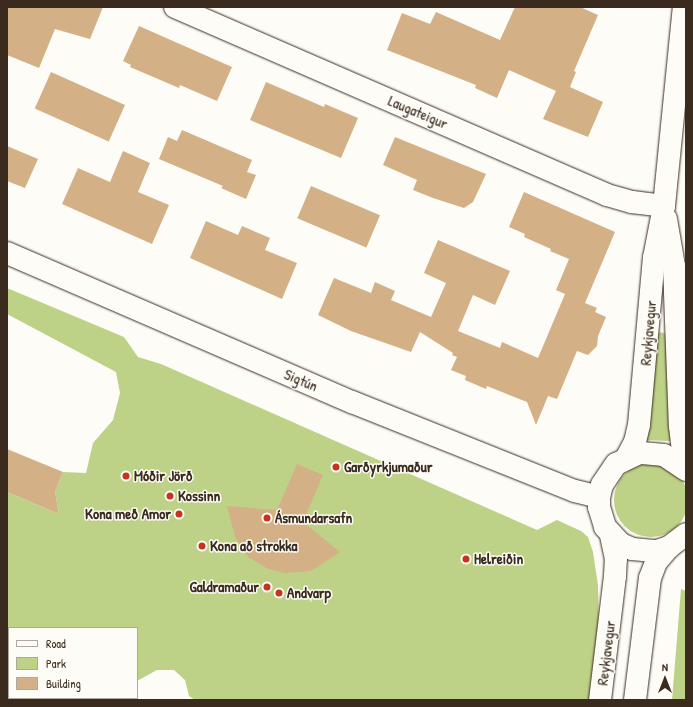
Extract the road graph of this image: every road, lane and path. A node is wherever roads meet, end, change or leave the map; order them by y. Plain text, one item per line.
1 (175, 7) edge
2 (684, 7) edge
3 (664, 206) junction
4 (7, 253) edge
5 (627, 457) junction
6 (686, 469) edge
7 (599, 497) junction
8 (686, 534) edge
9 (611, 535) junction
10 (669, 547) junction
11 (600, 700) edge
12 (635, 700) edge

1 - 3 street, Laugateigur
2 - 3 street, Reykjavegur
3 - 5 street, Reykjavegur
3 - 6 street, Reykjavegur
4 - 7 street, Sigtún
5 - 6 street
5 - 7 street
7 - 9 street
8 - 10 street
9 - 10 street
9 - 11 street, Reykjavegur
10 - 12 street

